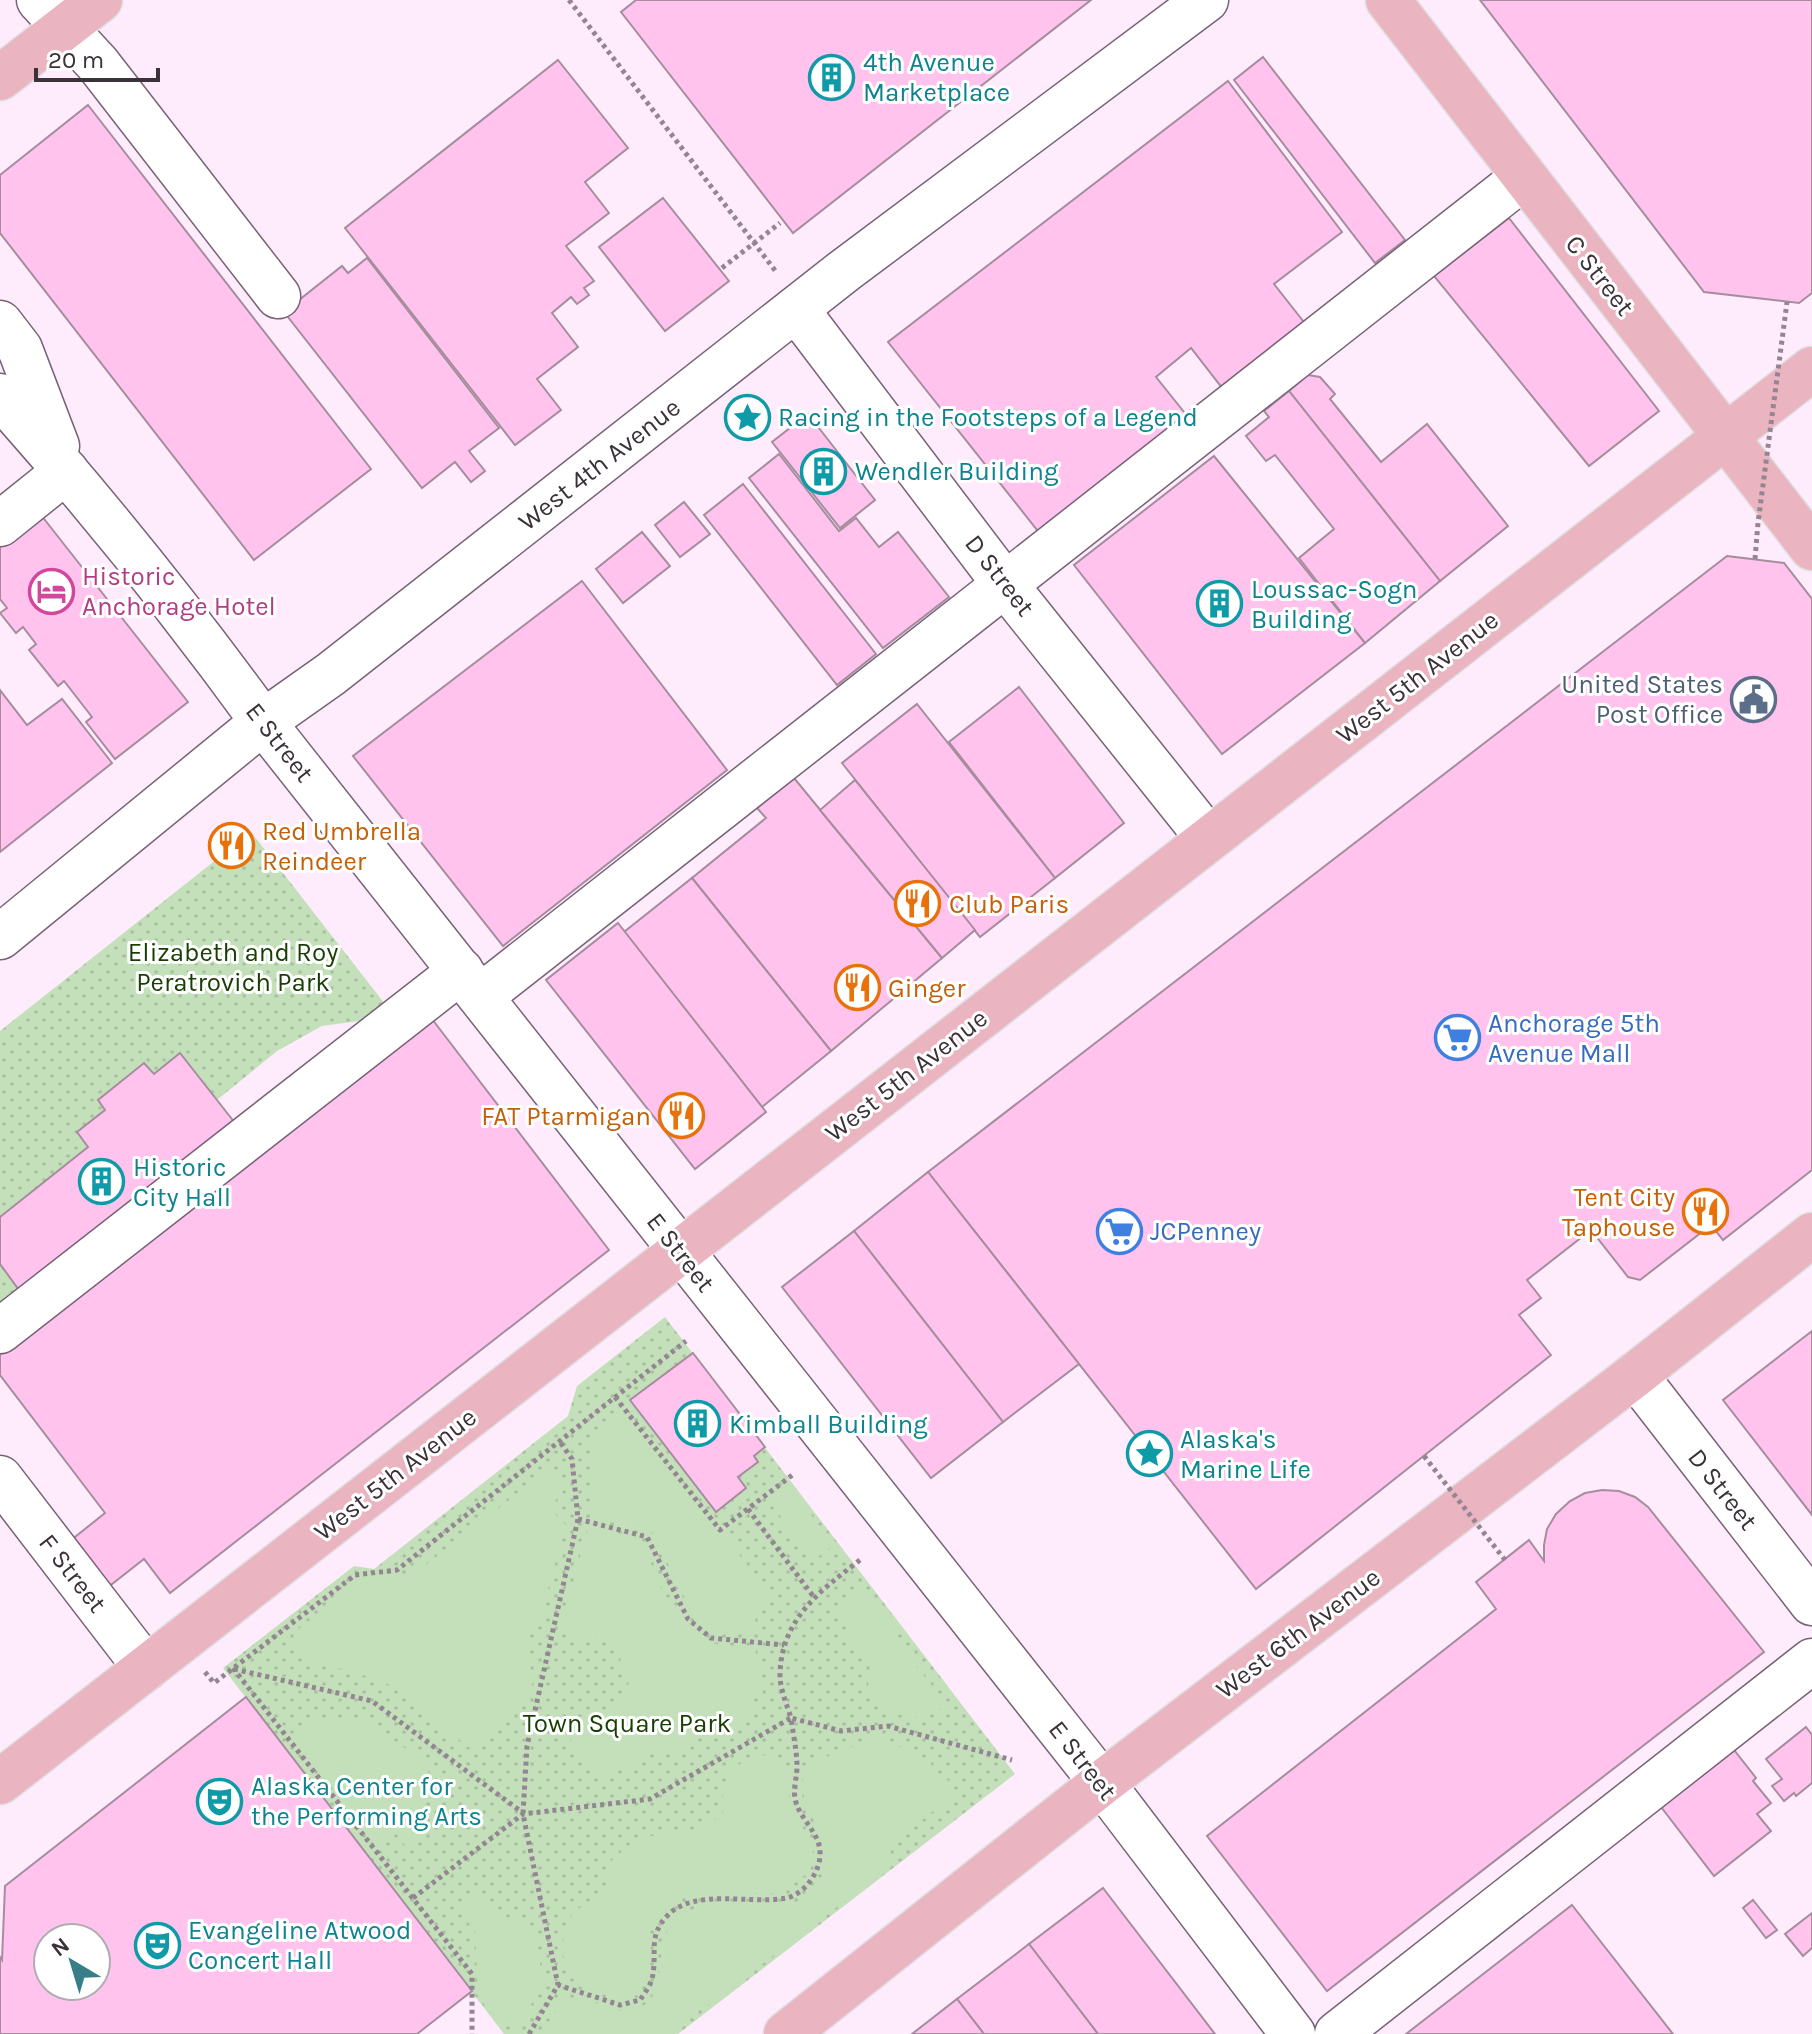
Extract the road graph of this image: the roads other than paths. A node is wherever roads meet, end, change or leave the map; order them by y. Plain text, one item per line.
1 (100, 0) edge
2 (1206, 0) edge
3 (1388, 0) edge
4 (51, 14) edge
5 (0, 78) edge
6 (1524, 177) junction
7 (278, 296) dead end
8 (796, 309) junction
9 (0, 323) edge
10 (1812, 369) edge
11 (0, 396) edge
12 (1725, 437) junction
13 (66, 471) junction
14 (0, 524) edge
15 (1812, 548) edge
16 (1004, 583) junction
17 (263, 722) junction
18 (1208, 838) junction
19 (0, 937) edge
20 (471, 984) junction
21 (1812, 1235) edge
22 (680, 1251) junction
23 (0, 1331) edge
24 (1635, 1375) junction
25 (0, 1478) edge
26 (1812, 1603) edge
27 (1812, 1661) edge
28 (146, 1668) junction
29 (0, 1782) edge
30 (1102, 1783) junction
31 (786, 2034) edge
32 (1293, 2034) edge
33 (1337, 2034) edge

1 - 4 main road
2 - 8 street, West 4th Avenue
3 - 6 main road, C Street
4 - 5 main road
4 - 7 street
6 - 12 main road, C Street
6 - 16 street
8 - 16 street, D Street
8 - 17 street, West 4th Avenue
9 - 13 street, E Street
10 - 12 main road, West 5th Avenue
11 - 13 street, E Street
12 - 15 main road, C Street
12 - 18 main road, West 5th Avenue
13 - 14 street
13 - 17 street, E Street
16 - 18 street, D Street
16 - 20 street
17 - 19 street, West 4th Avenue
17 - 20 street, E Street
18 - 22 main road, West 5th Avenue
20 - 22 street, E Street
20 - 23 street
21 - 24 main road, West 6th Avenue
22 - 28 main road, West 5th Avenue
22 - 30 street, E Street
24 - 26 street, D Street
24 - 30 main road, West 6th Avenue
25 - 28 street, F Street
27 - 33 street
28 - 29 main road, West 5th Avenue
30 - 31 main road, West 6th Avenue
30 - 32 street, E Street

